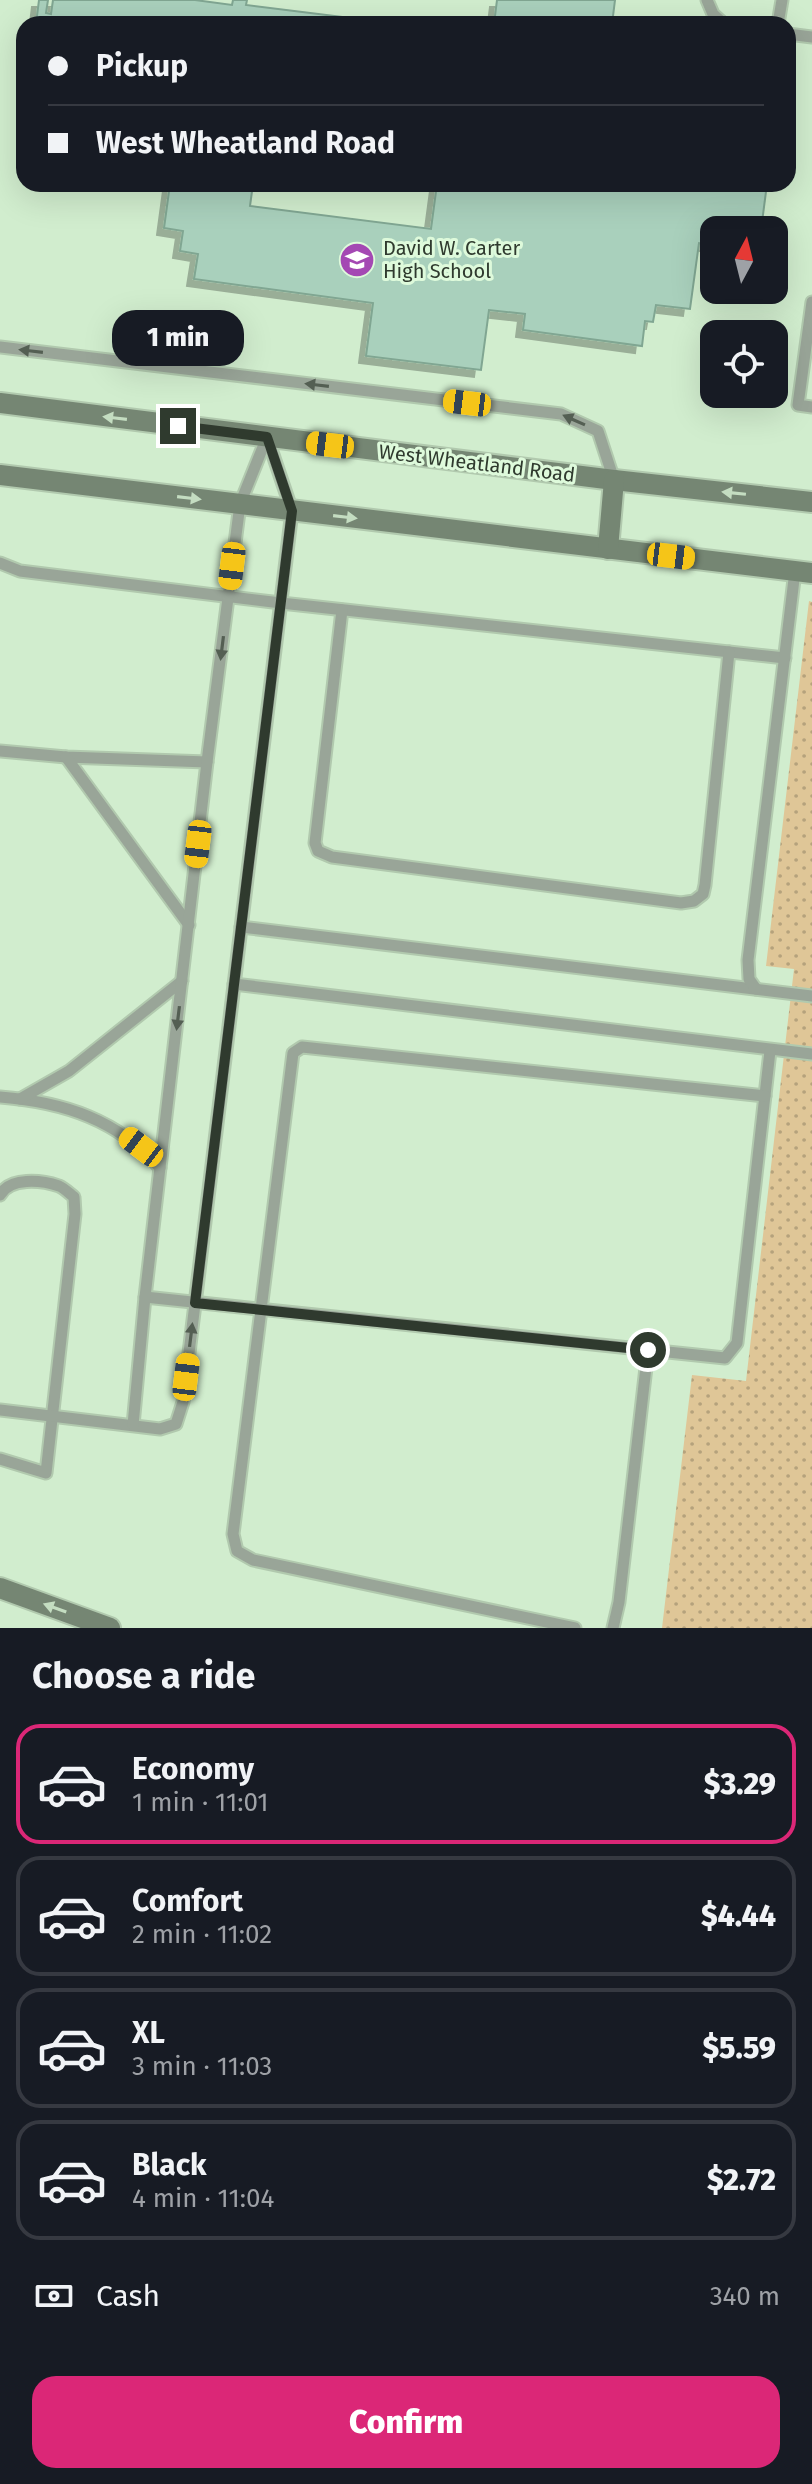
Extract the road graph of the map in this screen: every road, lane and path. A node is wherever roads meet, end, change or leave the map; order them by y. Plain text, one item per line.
1 (812, 302) edge
2 (0, 347) edge
3 (0, 403) edge
4 (812, 407) edge
5 (267, 437) junction
6 (0, 475) edge
7 (614, 480) junction
8 (812, 502) edge
9 (240, 504) junction
10 (292, 511) junction
11 (608, 549) junction
12 (0, 563) edge
13 (804, 572) edge
14 (228, 597) junction
15 (281, 603) junction
16 (342, 610) junction
17 (729, 652) junction
18 (785, 658) junction
19 (0, 751) edge
20 (66, 757) junction
21 (207, 762) junction
22 (189, 925) junction
23 (241, 927) junction
24 (182, 981) junction
25 (234, 984) junction
26 (756, 989) junction
27 (812, 996) edge
28 (770, 1051) junction
29 (812, 1054) edge
30 (765, 1096) junction
31 (0, 1097) edge
32 (20, 1099) junction
33 (160, 1168) junction
34 (0, 1195) edge
35 (145, 1297) junction
36 (195, 1303) junction
37 (259, 1310) junction
38 (648, 1350) junction
39 (0, 1410) edge
40 (52, 1416) junction
41 (133, 1425) junction
42 (0, 1459) edge
43 (0, 1588) edge
44 (110, 1628) edge
45 (575, 1628) edge
46 (613, 1628) edge

1 - 4 lane
7 -> 2 lane
5 -> 3 main road, West Wheatland Road
5 - 7 main road, West Wheatland Road
5 - 9 lane
5 - 10 lane
6 -> 9 main road
8 -> 7 main road, West Wheatland Road
7 - 11 main road
9 - 10 main road
9 - 14 lane
10 -> 11 main road
10 - 15 lane
11 - 13 main road
12 - 14 lane
13 - 18 lane
14 - 15 lane
14 -> 21 lane
15 - 16 lane
15 - 23 lane
16 - 17 lane
16 - 17 lane
17 - 18 lane
18 - 26 lane
19 - 20 lane
20 - 21 lane
20 - 22 lane
21 - 22 lane
22 - 24 lane
23 - 25 lane
23 - 26 lane
24 - 32 lane
24 -> 33 lane
25 - 28 lane
25 - 36 lane
26 - 27 lane
28 - 29 lane
28 - 30 lane
30 - 37 lane
30 - 38 lane
31 - 32 lane
32 - 33 lane
33 - 35 lane
34 - 40 lane
35 - 36 lane
35 - 41 lane
36 - 37 lane
41 -> 36 lane
37 - 38 lane
37 - 45 lane
38 - 46 lane
39 - 40 lane
40 - 41 lane
40 - 42 lane
44 -> 43 main road

